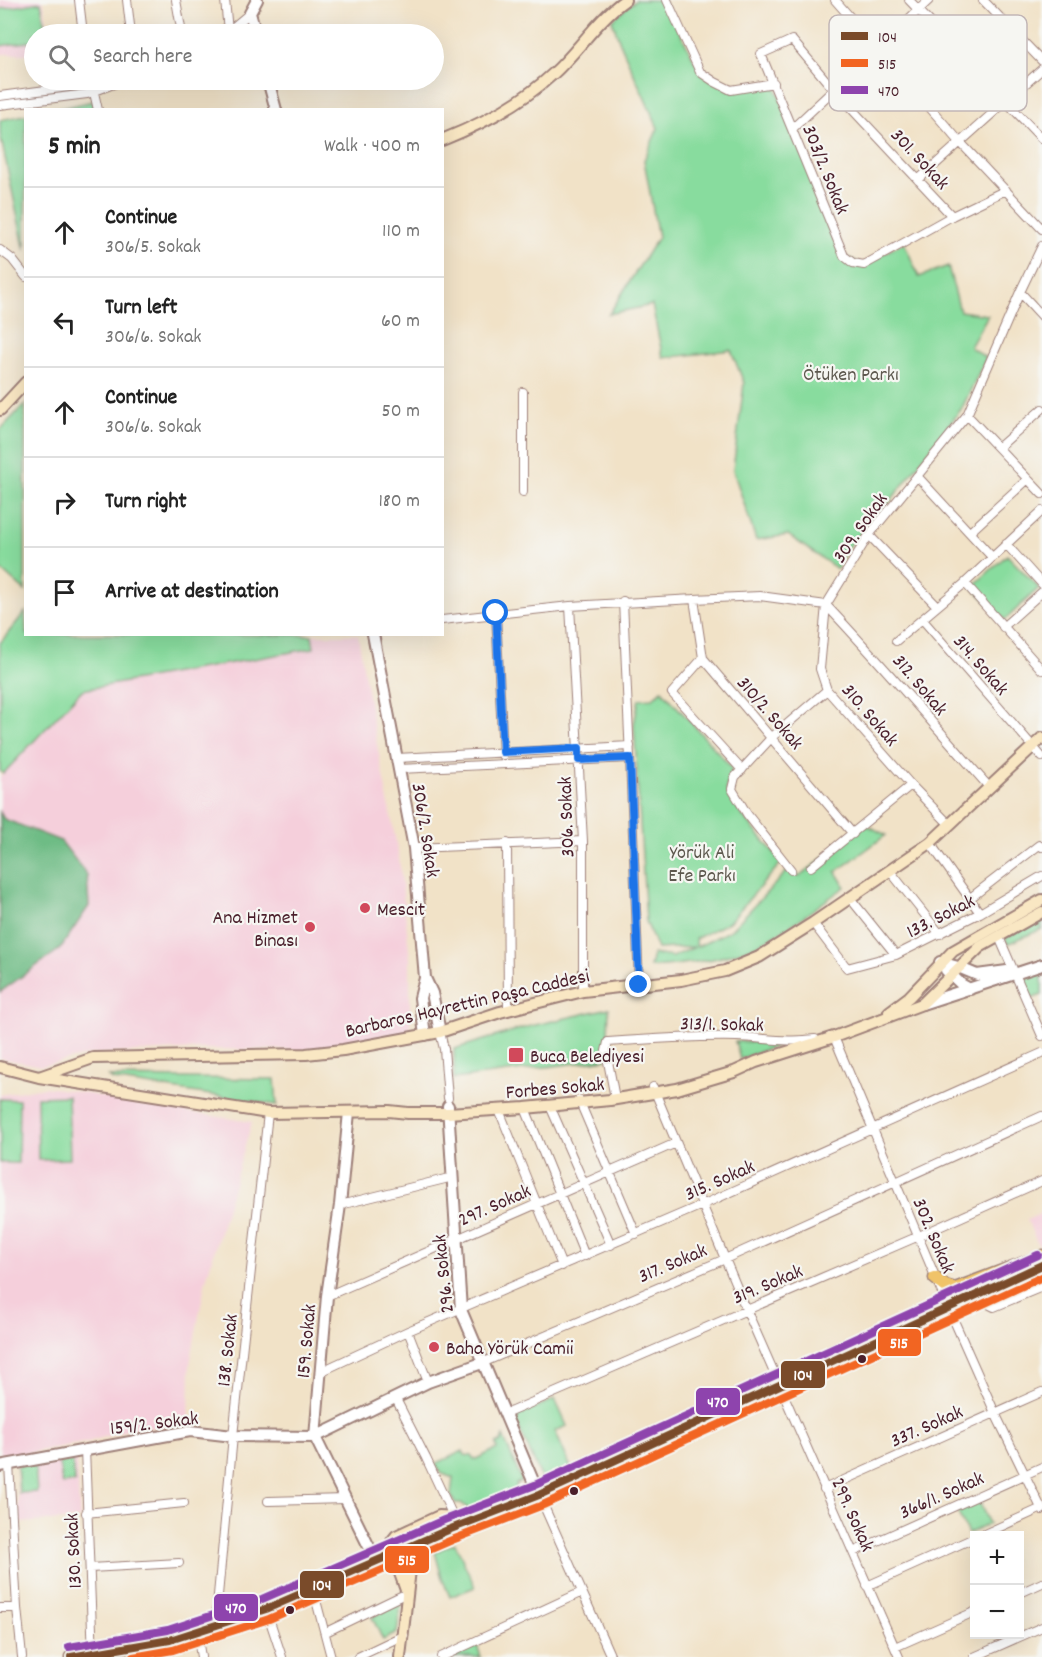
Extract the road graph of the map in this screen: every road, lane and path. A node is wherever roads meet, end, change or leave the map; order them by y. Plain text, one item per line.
1 (79, 0) edge
2 (127, 0) edge
3 (176, 0) edge
4 (225, 0) edge
5 (257, 0) edge
6 (625, 0) edge
7 (667, 0) edge
8 (835, 0) edge
9 (909, 0) edge
10 (929, 0) edge
11 (983, 0) edge
12 (918, 10) junction
13 (250, 13) junction
14 (849, 15) edge
15 (913, 15) edge
16 (923, 15) edge
17 (998, 15) edge
18 (82, 24) edge
19 (130, 24) edge
20 (180, 24) edge
21 (226, 24) edge
22 (237, 24) edge
23 (253, 24) edge
24 (1027, 45) edge
25 (761, 54) joint
26 (1042, 61) edge
27 (1042, 69) edge
28 (774, 83) junction
29 (1027, 83) edge
30 (829, 84) edge
31 (46, 90) edge
32 (89, 90) edge
33 (93, 90) edge
34 (271, 90) edge
35 (829, 95) edge
36 (0, 96) edge
37 (0, 105) edge
38 (98, 108) edge
39 (275, 108) edge
40 (854, 111) edge
41 (933, 111) edge
42 (996, 111) edge
43 (1016, 111) edge
44 (793, 128) junction
45 (444, 139) edge
46 (1042, 139) edge
47 (960, 142) junction
48 (918, 180) junction
49 (1006, 190) junction
50 (952, 216) junction
51 (1042, 229) edge
52 (1042, 246) edge
53 (0, 250) edge
54 (24, 275) edge
55 (1020, 292) junction
56 (1042, 316) edge
57 (24, 384) edge
58 (523, 392) dead end
59 (1042, 408) edge
60 (0, 410) edge
61 (967, 415) junction
62 (999, 447) junction
63 (917, 476) junction
64 (1028, 479) junction
65 (523, 492) dead end
66 (1042, 494) edge
67 (1042, 511) edge
68 (970, 532) junction
69 (869, 535) junction
70 (1006, 544) junction
71 (992, 557) junction
72 (964, 583) junction
73 (1042, 584) edge
74 (1042, 592) edge
75 (694, 599) junction
76 (623, 602) junction
77 (826, 605) junction
78 (570, 606) junction
79 (937, 606) junction
80 (496, 613) junction
81 (444, 620) edge
82 (922, 620) junction
83 (1003, 627) junction
84 (373, 636) edge
85 (896, 640) dead end
86 (703, 658) junction
87 (1042, 670) edge
88 (827, 690) junction
89 (772, 737) junction
90 (1042, 738) edge
91 (630, 746) junction
92 (1032, 747) junction
93 (579, 748) junction
94 (503, 752) junction
95 (1042, 757) edge
96 (397, 758) junction
97 (630, 758) junction
98 (579, 760) junction
99 (504, 764) junction
100 (399, 769) junction
101 (742, 770) junction
102 (911, 786) junction
103 (989, 787) junction
104 (949, 824) junction
105 (853, 834) junction
106 (583, 841) junction
107 (507, 843) junction
108 (930, 843) junction
109 (1042, 847) edge
110 (414, 848) junction
111 (811, 867) dead end
112 (791, 870) dead end
113 (890, 871) junction
114 (1042, 876) edge
115 (850, 898) junction
116 (969, 899) junction
117 (1042, 900) edge
118 (1042, 912) edge
119 (980, 914) junction
120 (813, 923) junction
121 (940, 934) junction
122 (999, 937) junction
123 (896, 955) junction
124 (940, 962) junction
125 (1042, 965) edge
126 (954, 971) junction
127 (1015, 975) junction
128 (425, 978) junction
129 (639, 985) junction
130 (970, 989) junction
131 (583, 991) junction
132 (922, 1004) junction
133 (508, 1010) junction
134 (883, 1017) junction
135 (440, 1032) junction
136 (425, 1035) junction
137 (1042, 1036) edge
138 (834, 1037) junction
139 (1042, 1053) edge
140 (0, 1067) edge
141 (39, 1077) junction
142 (654, 1091) junction
143 (614, 1093) junction
144 (579, 1100) junction
145 (448, 1106) junction
146 (550, 1106) junction
147 (525, 1108) junction
148 (499, 1110) junction
149 (349, 1112) junction
150 (268, 1113) junction
151 (1042, 1116) edge
152 (871, 1128) junction
153 (675, 1143) junction
154 (608, 1172) junction
155 (453, 1177) junction
156 (1042, 1181) edge
157 (583, 1183) junction
158 (895, 1183) junction
159 (559, 1193) junction
160 (537, 1204) junction
161 (340, 1205) junction
162 (702, 1205) junction
163 (636, 1234) junction
164 (919, 1236) junction
165 (456, 1239) junction
166 (611, 1245) junction
167 (585, 1256) junction
168 (1042, 1256) edge
169 (725, 1259) junction
170 (1042, 1265) edge
171 (562, 1266) junction
172 (935, 1278) junction
173 (1042, 1287) edge
174 (955, 1289) junction
175 (327, 1296) junction
176 (972, 1296) junction
177 (948, 1307) junction
178 (746, 1309) junction
179 (461, 1310) junction
180 (408, 1331) junction
181 (482, 1363) junction
182 (320, 1372) junction
183 (428, 1382) junction
184 (779, 1384) junction
185 (1042, 1392) edge
186 (396, 1399) junction
187 (995, 1413) junction
188 (504, 1414) junction
189 (233, 1436) junction
190 (315, 1437) junction
191 (85, 1449) junction
192 (4, 1465) edge
193 (1042, 1467) edge
194 (1025, 1474) junction
195 (824, 1489) junction
196 (539, 1495) junction
197 (346, 1499) junction
198 (268, 1501) dead end
199 (184, 1503) dead end
200 (1042, 1508) edge
201 (86, 1513) junction
202 (453, 1516) junction
203 (477, 1518) junction
204 (991, 1531) edge
205 (970, 1540) edge
206 (409, 1547) junction
207 (853, 1552) junction
208 (394, 1554) junction
209 (376, 1561) junction
210 (179, 1563) dead end
211 (90, 1568) junction
212 (1042, 1583) edge
213 (867, 1586) junction
214 (313, 1589) junction
215 (1024, 1591) edge
216 (582, 1592) junction
217 (408, 1593) junction
218 (0, 1608) edge
219 (17, 1608) junction
220 (266, 1609) junction
221 (970, 1614) edge
222 (215, 1627) junction
223 (1042, 1627) edge
224 (326, 1632) junction
225 (197, 1633) junction
226 (404, 1635) junction
227 (170, 1640) junction
228 (895, 1647) junction
229 (92, 1654) edge
230 (22, 1657) edge
231 (70, 1657) edge
232 (169, 1657) edge
233 (201, 1657) edge
234 (282, 1657) edge
235 (331, 1657) edge
236 (358, 1657) edge
237 (400, 1657) edge
238 (441, 1657) edge
239 (611, 1657) edge
240 (899, 1657) edge
241 (974, 1657) edge

1 - 18 street
2 - 19 street
3 - 20 street
4 - 21 street
5 - 13 street
6 - 45 main road
7 - 28 street
8 - 14 street
9 - 12 street
10 - 12 street
11 - 17 street
12 - 15 street
12 - 16 street
13 - 22 street
13 - 23 street
24 - 26 street
25 - 28 street, 303/2. Sokak
25 - 30 street, 301. Sokak
27 - 29 street
28 - 44 street, 303/2. Sokak
31 - 36 street
32 - 37 street
33 - 38 street
34 - 39 street
35 - 44 street
40 - 48 street, 301. Sokak
41 - 47 street
42 - 47 street
43 - 46 street
44 - 50 street, 303/2. Sokak
47 - 48 street
47 - 49 street
48 - 50 street, 301. Sokak
49 - 50 street
49 - 51 street
52 - 55 street, 309. Sokak
53 - 54 street
55 - 56 street
55 - 61 street, 309. Sokak
57 - 60 main road
58 - 65 street
59 - 62 street
61 - 62 street
61 - 63 street, 309. Sokak
62 - 64 street
63 - 68 street
63 - 69 street, 309. Sokak
64 - 66 street
64 - 68 street
67 - 70 street
68 - 71 street
69 - 77 street, 309. Sokak
69 - 79 street
70 - 71 street
70 - 73 street
71 - 72 street
72 - 79 street
72 - 83 street
74 - 83 street
75 - 76 street
75 - 77 street
75 - 86 street
76 - 78 street
76 - 91 street
77 - 88 street, 310. Sokak
77 - 103 street, 312. Sokak
78 - 80 street
78 - 93 street, 306. Sokak
79 - 82 street
80 - 81 street
80 - 94 street
82 - 85 street
82 - 92 street, 314. Sokak
83 - 87 street
84 - 96 street, 306/2. Sokak
86 - 89 street, 310/2. Sokak
86 - 101 street
88 - 89 street
88 - 102 street, 310. Sokak
89 - 101 street
89 - 105 street, 310/2. Sokak
90 - 92 main road, Barbaros Hayrettin Paşa Caddesi
91 - 93 street
91 - 97 street
92 - 95 street, 314. Sokak
92 - 103 main road, Barbaros Hayrettin Paşa Caddesi
93 - 94 street
93 - 98 street, 306. Sokak
94 - 96 street
94 - 99 street
96 - 100 street, 306/2. Sokak
97 - 98 street
97 - 129 street
98 - 99 street
98 - 106 street, 306. Sokak
99 - 100 street
100 - 110 street, 306/2. Sokak
101 - 112 street
102 - 104 street, 310. Sokak
102 - 105 street
103 - 104 main road, Barbaros Hayrettin Paşa Caddesi
104 - 108 main road, Barbaros Hayrettin Paşa Caddesi
105 - 111 street
106 - 107 street
106 - 131 street, 306. Sokak
107 - 110 street
107 - 133 street
108 - 113 main road, Barbaros Hayrettin Paşa Caddesi
108 - 116 street
109 - 116 street
110 - 128 street, 306/2. Sokak
113 - 115 main road, Barbaros Hayrettin Paşa Caddesi
113 - 121 street
114 - 119 street, 133. Sokak
115 - 120 main road, Barbaros Hayrettin Paşa Caddesi
115 - 123 street
116 - 119 street
117 - 124 main road
118 - 122 main road, Forbes Sokak
119 - 121 street, 133. Sokak
120 - 123 street, 133. Sokak
120 - 129 main road, Barbaros Hayrettin Paşa Caddesi
121 - 123 street, 133. Sokak
122 - 126 main road, Forbes Sokak
122 - 127 street
124 - 126 street
124 - 134 main road
125 - 127 street, Forbes Sokak
126 - 127 street
126 - 130 street
126 - 132 main road, Forbes Sokak
127 - 130 street, Forbes Sokak
127 - 137 street
128 - 135 street, 306/2. Sokak
128 - 136 street
129 - 131 main road, Barbaros Hayrettin Paşa Caddesi
130 - 132 street, Forbes Sokak
131 - 133 main road, Barbaros Hayrettin Paşa Caddesi
132 - 134 main road, Forbes Sokak
133 - 135 main road, Barbaros Hayrettin Paşa Caddesi
134 - 138 main road, Forbes Sokak
135 - 136 main road, Barbaros Hayrettin Paşa Caddesi
135 - 145 street
136 - 141 main road, Barbaros Hayrettin Paşa Caddesi
138 - 142 main road, Forbes Sokak
138 - 143 street, 313/1. Sokak
138 - 152 street, 302. Sokak
139 - 152 street, 315. Sokak
140 - 141 main road, Forbes Sokak
141 - 150 main road, Forbes Sokak
142 - 143 main road, Forbes Sokak
142 - 144 main road, Forbes Sokak
142 - 153 street, 299. Sokak
143 - 144 main road, Forbes Sokak
144 - 145 main road, Forbes Sokak
144 - 146 main road, Forbes Sokak
144 - 154 street
145 - 148 main road, Forbes Sokak
145 - 149 main road, Forbes Sokak
145 - 155 street, 296. Sokak
146 - 147 main road, Forbes Sokak
146 - 157 street
147 - 148 main road, Forbes Sokak
147 - 159 street
148 - 160 street
149 - 150 main road, Forbes Sokak
149 - 161 street, 159. Sokak
150 - 189 street, 138. Sokak
151 - 158 street, 317. Sokak
152 - 158 street, 302. Sokak
152 - 162 street, 315. Sokak
153 - 154 street, 297. Sokak
153 - 162 street, 299. Sokak
154 - 157 street, 297. Sokak
154 - 163 street
155 - 161 street
155 - 165 street, 296. Sokak
156 - 164 street, 319. Sokak
157 - 159 street, 297. Sokak
157 - 166 street
158 - 164 street, 302. Sokak
158 - 169 street, 317. Sokak
159 - 160 street, 297. Sokak
159 - 167 street
160 - 165 street, 297. Sokak
160 - 171 street
161 - 175 street, 159. Sokak
162 - 163 street, 315. Sokak
162 - 169 street, 299. Sokak
163 - 166 street, 315. Sokak
164 - 172 street, 302. Sokak
164 - 178 street, 319. Sokak
165 - 175 street, 297. Sokak
165 - 179 street, 296. Sokak
166 - 167 street, 315. Sokak
167 - 171 street, 315. Sokak
168 - 174 main road
169 - 178 street, 299. Sokak
169 - 181 street, 317. Sokak
170 - 176 main road
171 - 179 street, 315. Sokak
172 - 174 main road
172 - 177 street, 302. Sokak
173 - 176 street
174 - 177 street
175 - 182 street, 159. Sokak
176 - 177 main road
177 - 184 main road
177 - 187 street, 302. Sokak
178 - 184 street, 299. Sokak
178 - 188 street, 319. Sokak
179 - 180 street, 315. Sokak
179 - 181 street, 296. Sokak
180 - 182 street, 315. Sokak
180 - 183 street
181 - 183 street, 317. Sokak
181 - 188 street, 296. Sokak
182 - 190 street, 159. Sokak
183 - 186 street, 317. Sokak
184 - 195 street, 299. Sokak
184 - 196 main road
185 - 187 street, 337. Sokak
186 - 190 street, 317. Sokak
186 - 202 street
187 - 194 street, 302. Sokak
187 - 195 street, 337. Sokak
188 - 196 street, 296. Sokak
189 - 190 street, 159/2. Sokak
189 - 191 street, 159/2. Sokak
189 - 222 street, 138. Sokak
190 - 197 street
191 - 192 street, 159/2. Sokak
191 - 201 street, 130. Sokak
192 - 219 street
193 - 194 street, 366/1. Sokak
194 - 200 street, 302. Sokak
194 - 207 street, 366/1. Sokak
195 - 207 street, 299. Sokak
196 - 203 main road
196 - 216 street
197 - 198 street
197 - 209 street
199 - 201 street
200 - 204 street
201 - 211 street, 130. Sokak
202 - 203 main road
202 - 208 main road
203 - 206 main road
205 - 213 street
206 - 208 main road
206 - 217 main road
207 - 213 street, 299. Sokak
208 - 209 main road
208 - 217 main road
209 - 214 main road
210 - 211 street
211 - 229 street, 130. Sokak
212 - 215 street
213 - 228 street, 299. Sokak
214 - 220 main road
214 - 224 street
216 - 238 street
216 - 239 street
217 - 224 street
217 - 226 main road
218 - 219 street
219 - 230 street
220 - 222 main road
220 - 234 street
221 - 228 street
222 - 225 main road
223 - 241 street
224 - 235 street
225 - 227 main road
225 - 233 street
226 - 236 street
226 - 237 main road
227 - 229 main road
227 - 232 street
228 - 240 street, 299. Sokak
229 - 231 main road

